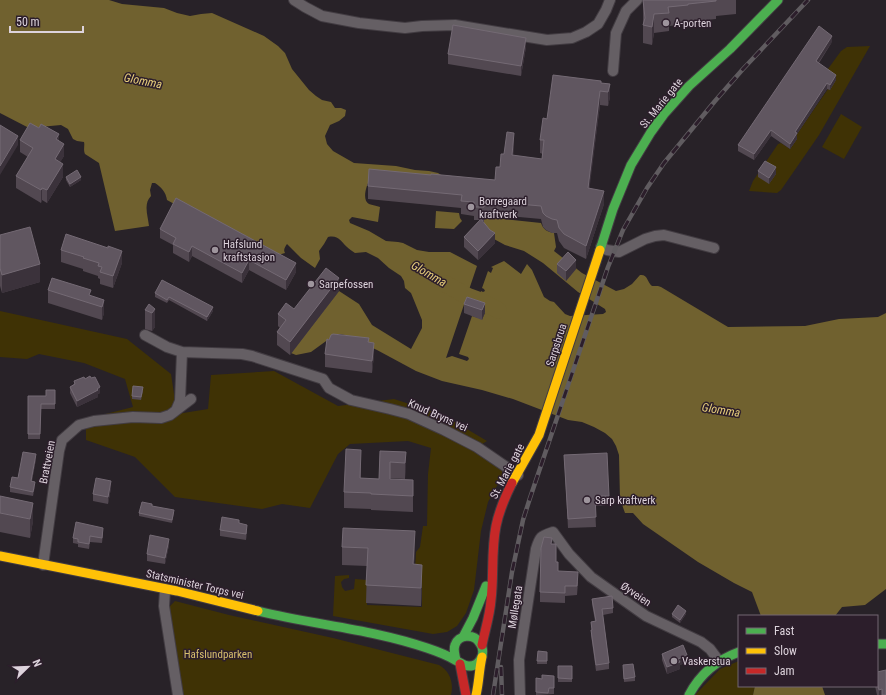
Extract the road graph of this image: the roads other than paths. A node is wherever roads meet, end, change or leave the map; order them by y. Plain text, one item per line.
1 (294, 0) edge
2 (610, 0) edge
3 (637, 0) edge
4 (778, 0) edge
5 (613, 71) dead end
6 (601, 247) junction
7 (714, 248) dead end
8 (596, 264) joint
9 (145, 335) dead end
10 (182, 352) junction
11 (191, 399) dead end
12 (177, 408) junction
13 (539, 435) joint
14 (518, 475) junction
15 (553, 532) joint
16 (0, 556) edge
17 (43, 565) junction
18 (493, 567) junction
19 (165, 590) junction
20 (384, 636) junction
21 (462, 638) junction
22 (426, 639) dead end
23 (446, 639) dead end
24 (482, 645) junction
25 (738, 652) edge
26 (482, 658) junction
27 (719, 661) junction
28 (458, 662) junction
29 (178, 695) edge
30 (466, 695) edge
31 (476, 695) edge
32 (520, 695) edge
33 (689, 695) edge

1 - 2 street
3 - 5 street
4 - 6 main road, St. Marie gate
6 - 7 street
6 - 8 main road, St. Marie gate
8 - 13 main road, Sarpsbrua
9 - 10 street
10 - 12 street
10 - 14 street, Knud Bryns vei
11 - 12 street, Brattveien
12 - 17 street, Brattveien
13 - 14 main road, St. Marie gate
14 - 18 main road, St. Marie gate
15 - 27 street, Øyveien
15 - 32 street, Møllegata
16 - 17 main road, Statsminister Torps vei
17 - 19 main road, Statsminister Torps vei
18 - 21 main road, St. Marie gate
18 - 24 main road, St. Marie gate
19 - 20 main road, Statsminister Torps vei
19 - 29 street
20 - 22 main road, Statsminister Torps vei
20 - 28 main road, Statsminister Torps vei
21 - 23 main road
21 - 24 main road
21 - 28 main road
24 - 26 main road
25 - 27 main road
26 - 28 main road
26 - 31 main road
27 - 33 main road
28 - 30 main road

